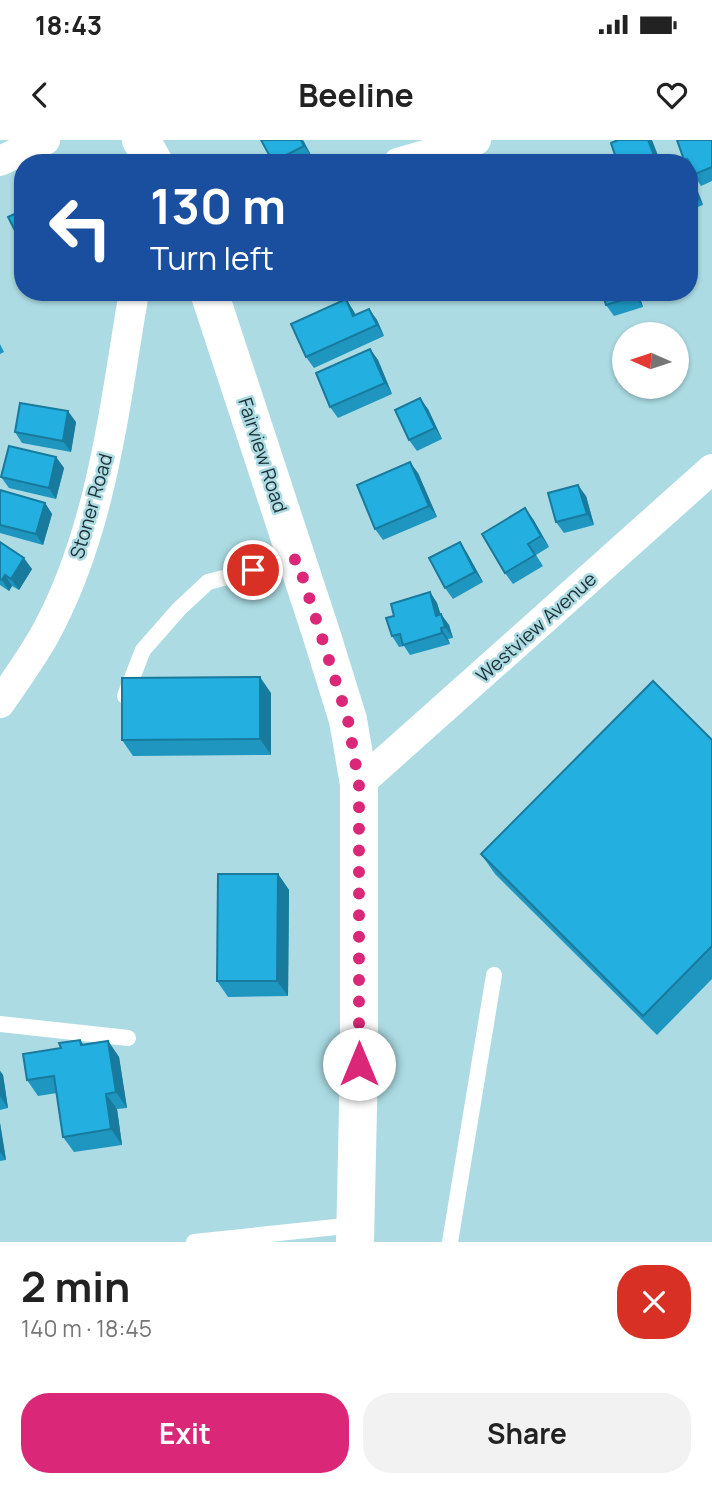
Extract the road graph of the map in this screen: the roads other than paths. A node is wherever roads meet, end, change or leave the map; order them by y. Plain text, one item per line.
1 (46, 140) edge
2 (475, 140) edge
3 (15, 154) edge
4 (428, 154) edge
5 (132, 301) edge
6 (212, 301) edge
7 (712, 469) edge
8 (297, 559) junction
9 (0, 703) edge
10 (124, 716) edge
11 (359, 784) junction
12 (494, 975) dead end
13 (0, 1024) edge
14 (128, 1038) dead end
15 (355, 1234) edge
16 (194, 1242) edge
17 (450, 1242) edge

1 - 3 street
2 - 4 street
5 - 9 street, Stoner Road
6 - 8 main road, Fairview Road
7 - 11 street, Westview Avenue
8 - 10 lane
8 - 11 main road, Fairview Road
11 - 15 main road, Fairview Road
12 - 17 lane
13 - 14 lane
15 - 16 lane

